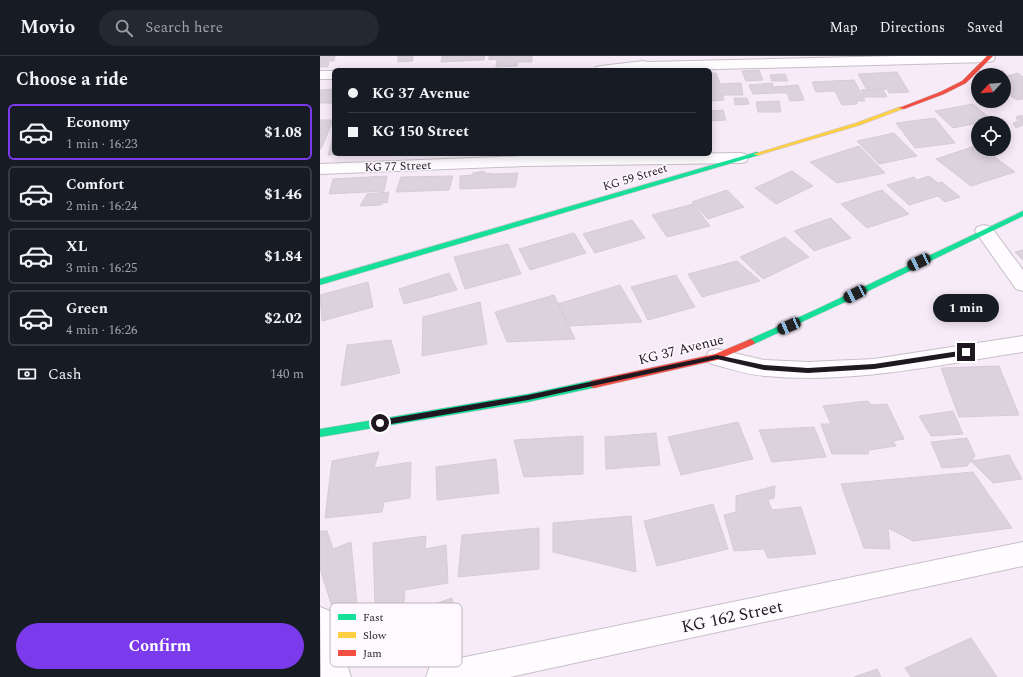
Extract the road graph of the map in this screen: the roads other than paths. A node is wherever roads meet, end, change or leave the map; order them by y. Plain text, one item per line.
1 (699, 56) edge
2 (989, 57) edge
3 (629, 68) joint
4 (320, 75) edge
5 (332, 75) edge
6 (740, 158) junction
7 (320, 170) edge
8 (1023, 213) edge
9 (984, 231) junction
10 (320, 282) edge
11 (1023, 284) edge
12 (1023, 344) edge
13 (717, 357) junction
14 (320, 433) edge
15 (1023, 554) edge
16 (320, 621) edge
17 (330, 656) edge
18 (333, 667) edge
19 (336, 677) edge
20 (441, 677) edge

1 - 3 street
2 - 3 street
2 - 6 street, KG 59 Street
4 - 5 street
6 - 7 street, KG 77 Street
6 - 10 street, KG 59 Street
8 - 9 street, KG 37 Avenue
9 - 11 street
9 - 13 street, KG 37 Avenue
12 - 13 street
13 - 14 street, KG 37 Avenue
15 - 20 street, KG 162 Street
16 - 17 street
18 - 19 street

